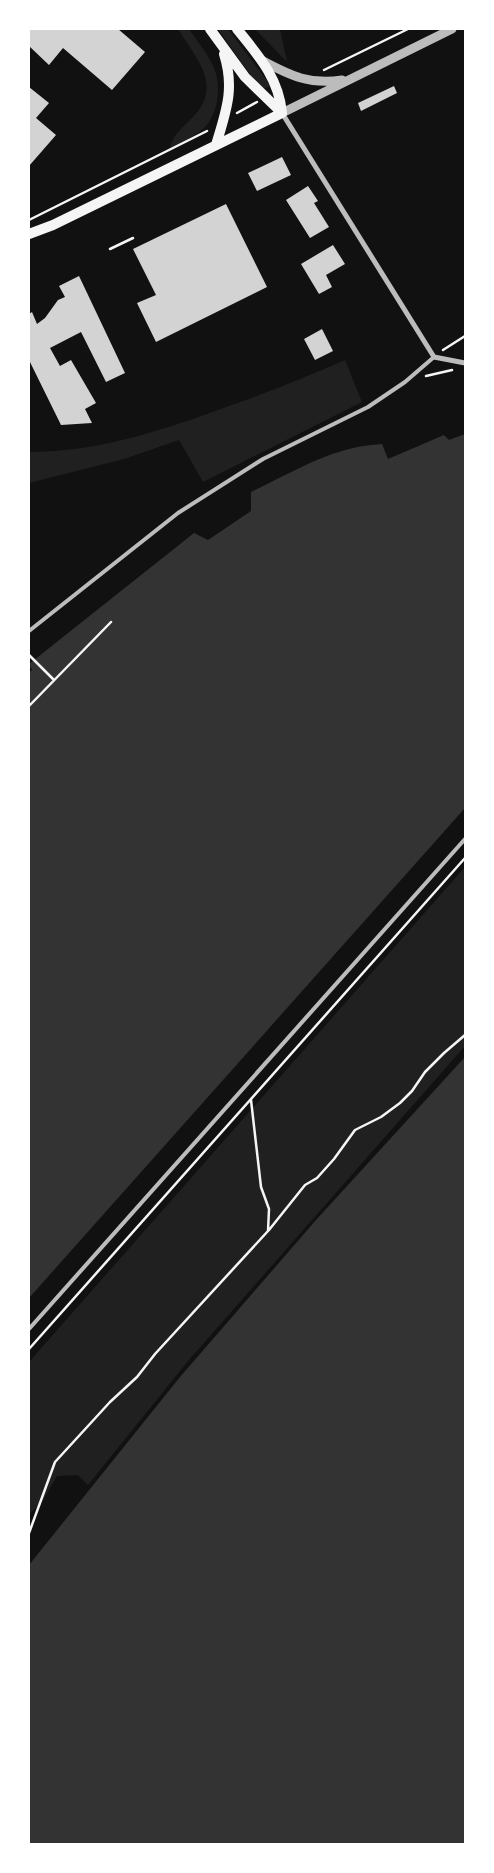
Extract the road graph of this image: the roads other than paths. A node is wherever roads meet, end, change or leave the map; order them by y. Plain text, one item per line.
1 (210, 29) edge
2 (237, 29) edge
3 (452, 29) edge
4 (222, 46) junction
5 (263, 61) junction
6 (352, 78) junction
7 (282, 113) junction
8 (216, 145) junction
9 (53, 225) junction
10 (29, 234) edge
11 (29, 241) edge
12 (434, 356) junction
13 (465, 363) edge
14 (29, 631) edge
15 (465, 839) edge
16 (29, 1329) edge

1 - 4 main road
2 - 5 main road
3 - 6 street
4 - 7 main road
4 - 8 main road
5 - 6 street
5 - 7 main road
6 - 7 street
7 - 8 main road
7 - 12 street
8 - 9 main road
9 - 10 main road
9 - 11 main road
12 - 13 street
12 - 14 lane
15 - 16 lane

